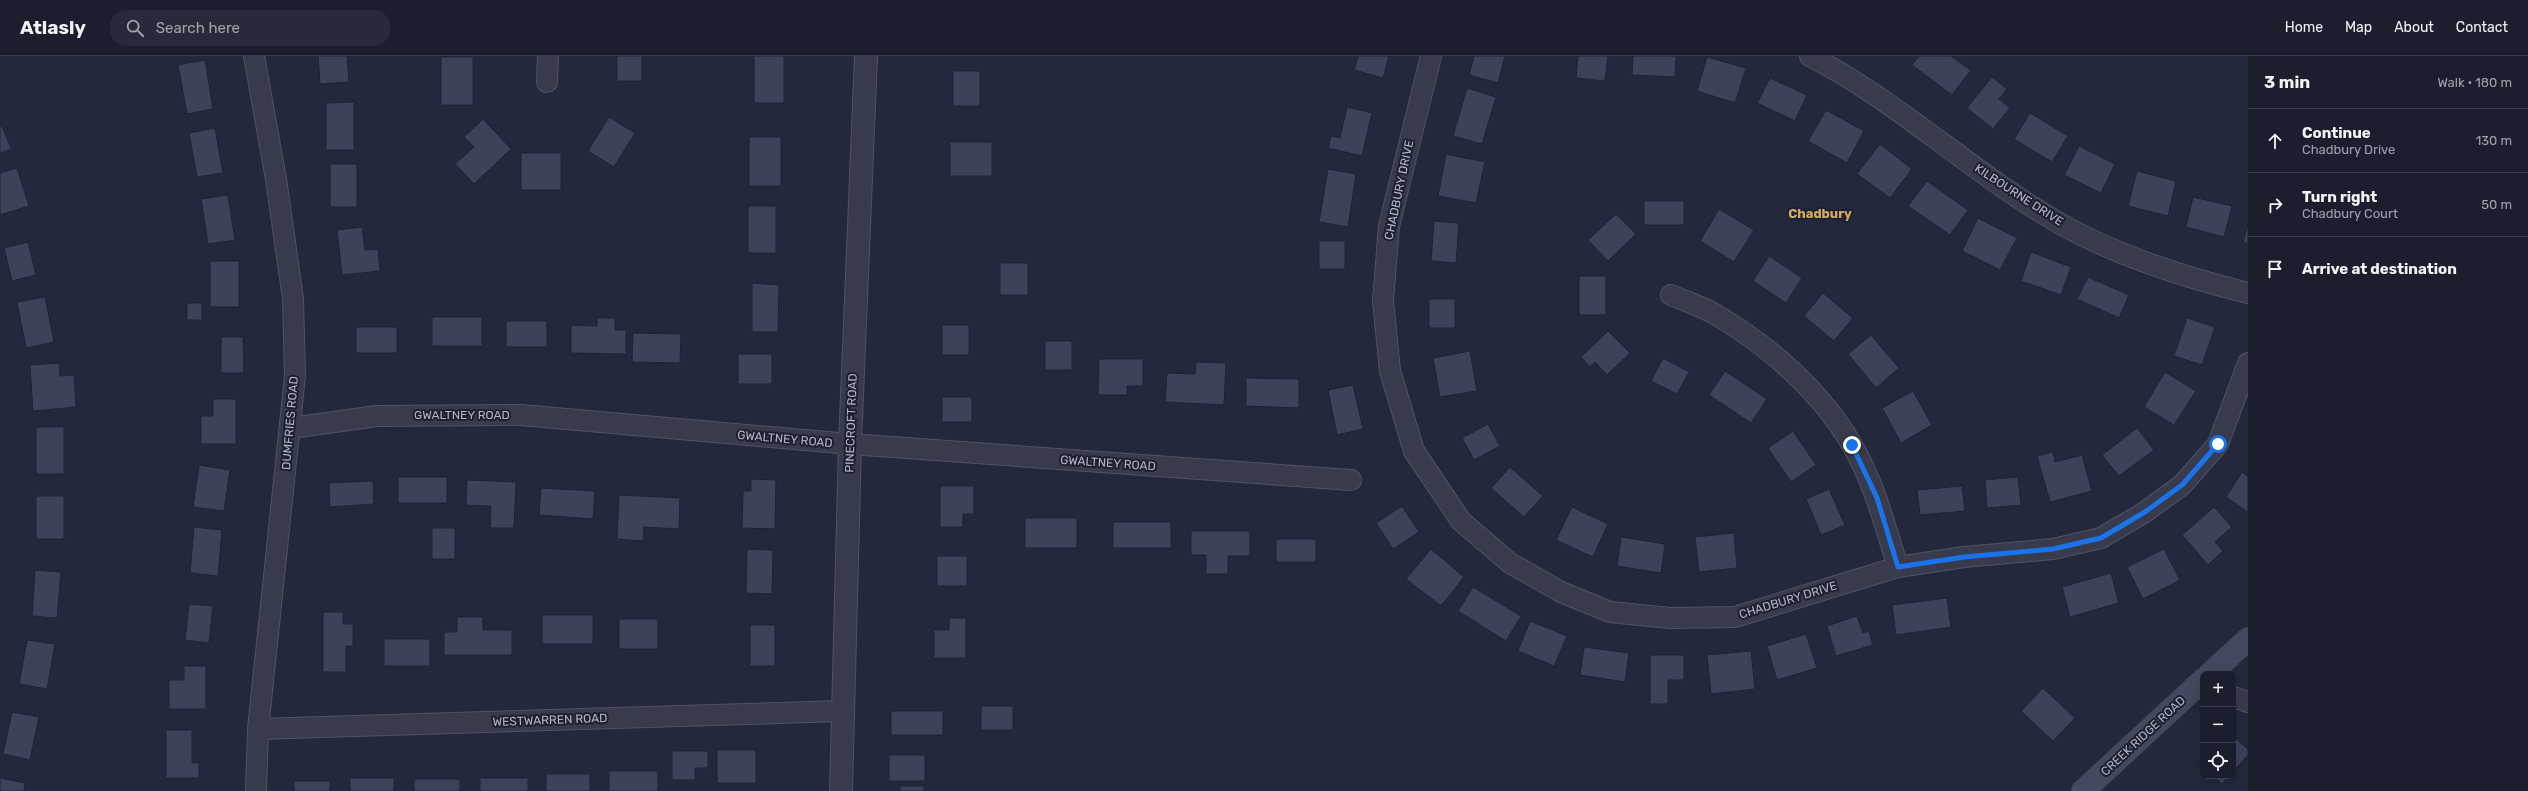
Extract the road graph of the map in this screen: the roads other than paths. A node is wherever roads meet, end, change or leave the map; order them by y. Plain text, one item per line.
1 (254, 56) edge
2 (548, 56) edge
3 (866, 56) edge
4 (1431, 56) edge
5 (1810, 56) edge
6 (547, 82) dead end
7 (2248, 293) edge
8 (1671, 295) dead end
9 (2248, 363) edge
10 (291, 428) junction
11 (850, 444) junction
12 (1351, 480) dead end
13 (1898, 567) junction
14 (2248, 639) edge
15 (2215, 671) edge
16 (2200, 685) edge
17 (2236, 698) edge
18 (2248, 702) edge
19 (842, 711) junction
20 (258, 729) junction
21 (256, 791) edge
22 (841, 791) edge
23 (2083, 791) edge

1 - 10 street, DUMFRIES ROAD
2 - 6 street
3 - 11 street, PINECROFT ROAD
4 - 13 street, CHADBURY DRIVE
5 - 7 street, KILBOURNE DRIVE
8 - 13 street
9 - 13 street, CHADBURY DRIVE
10 - 11 street, GWALTNEY ROAD
10 - 20 street, DUMFRIES ROAD
11 - 12 street, GWALTNEY ROAD
11 - 19 street, PINECROFT ROAD
14 - 15 main road, CREEK RIDGE ROAD
16 - 23 main road, CREEK RIDGE ROAD
17 - 18 street
19 - 20 street, WESTWARREN ROAD
19 - 22 street, PINECROFT ROAD
20 - 21 street, DUMFRIES ROAD

